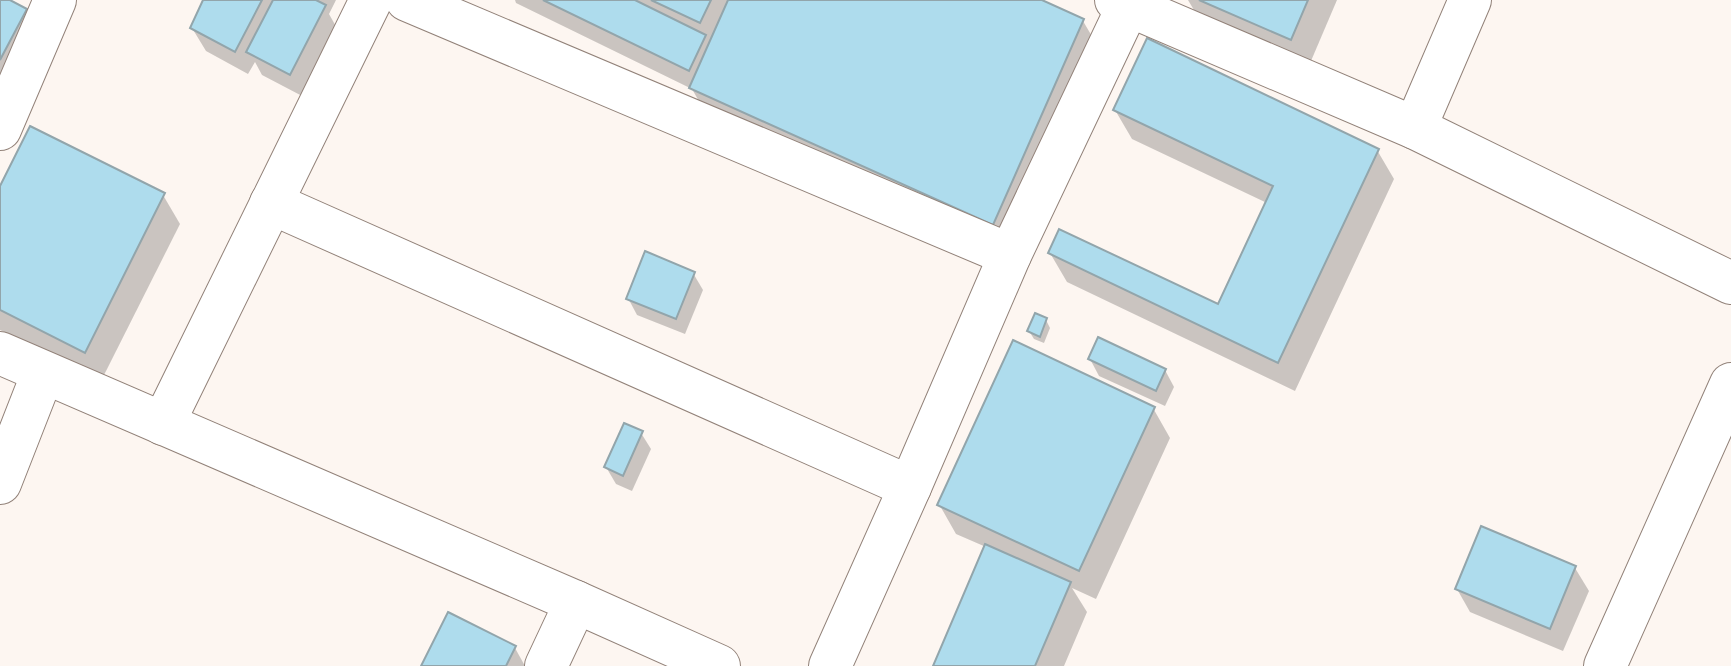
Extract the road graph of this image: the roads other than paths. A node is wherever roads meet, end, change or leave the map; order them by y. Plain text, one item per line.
1 (55, 0) edge
2 (371, 0) edge
3 (407, 0) edge
4 (1470, 0) edge
5 (1125, 2) edge
6 (1415, 128) junction
7 (0, 129) edge
8 (271, 203) junction
9 (1010, 255) junction
10 (1731, 283) edge
11 (0, 353) edge
12 (43, 373) junction
13 (1731, 384) edge
14 (163, 424) junction
15 (0, 483) edge
16 (910, 487) junction
17 (576, 602) junction
18 (546, 666) edge
19 (719, 666) edge
20 (830, 666) edge
21 (1605, 666) edge

1 - 7 lane
2 - 8 lane
3 - 9 lane
4 - 6 lane
5 - 6 lane
5 - 9 lane
6 - 10 lane
8 - 14 lane
8 - 16 lane
9 - 16 lane
11 - 12 lane
12 - 14 lane
12 - 15 lane
13 - 21 lane
14 - 17 lane
16 - 20 lane
17 - 18 lane
17 - 19 lane

